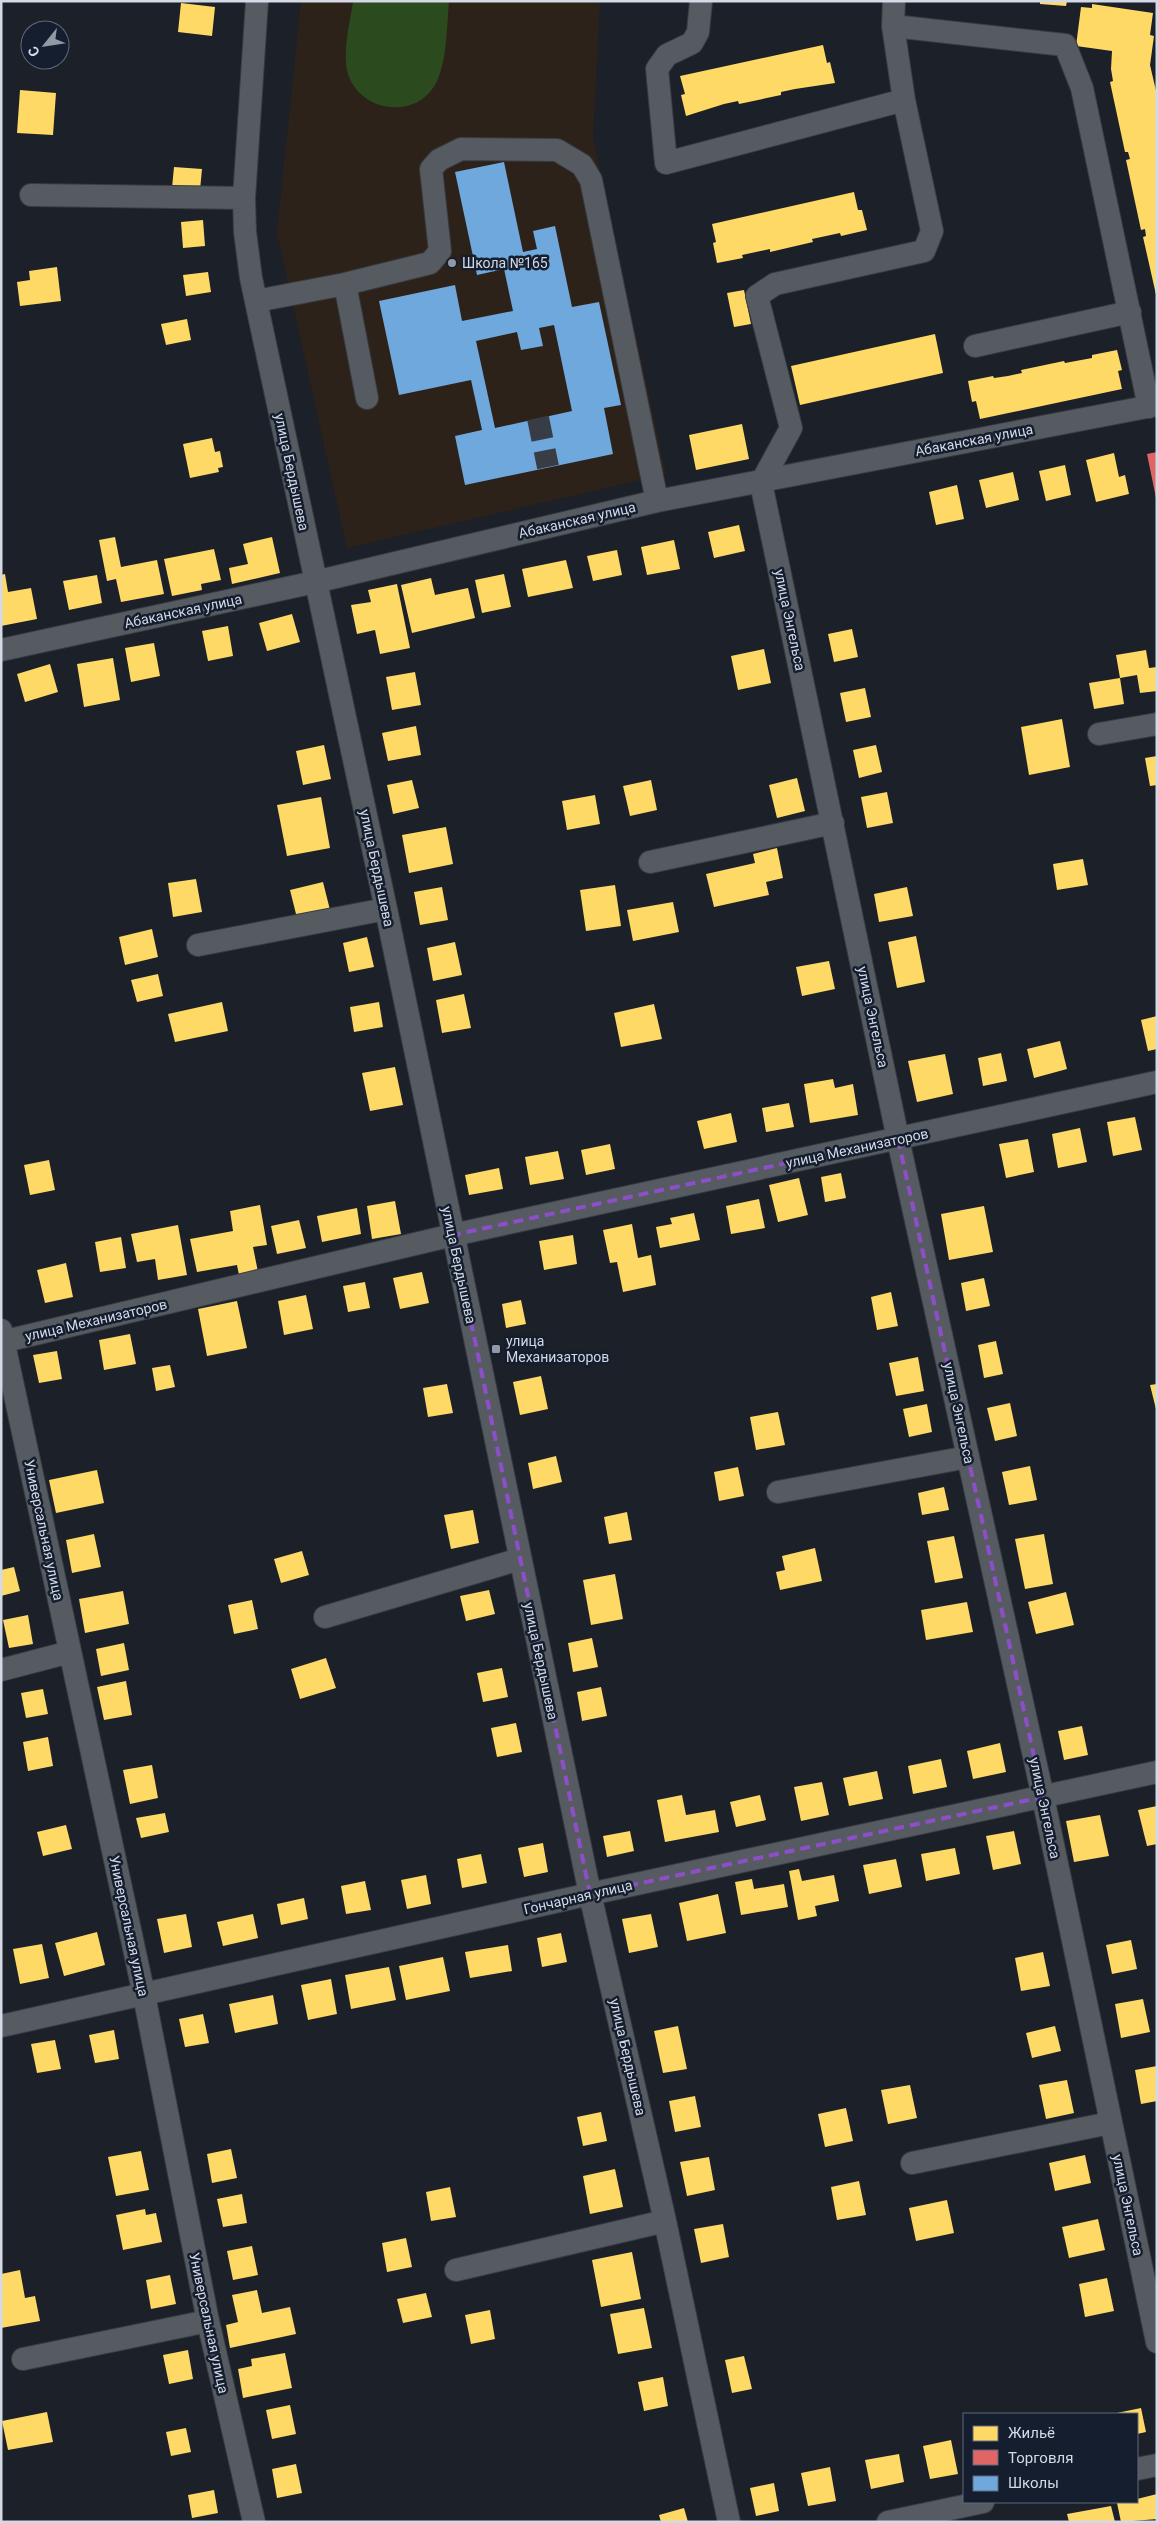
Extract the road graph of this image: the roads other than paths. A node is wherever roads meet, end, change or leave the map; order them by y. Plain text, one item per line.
1 (257, 1) edge
2 (701, 1) edge
3 (894, 1) edge
4 (893, 26) junction
5 (904, 100) junction
6 (31, 195) dead end
7 (244, 198) junction
8 (345, 284) junction
9 (256, 301) junction
10 (1130, 312) junction
11 (975, 346) dead end
12 (367, 398) dead end
13 (1153, 406) edge
14 (761, 483) junction
15 (657, 501) junction
16 (314, 582) junction
17 (1, 650) edge
18 (1157, 724) edge
19 (1099, 734) dead end
20 (833, 823) junction
21 (650, 862) dead end
22 (386, 909) junction
23 (198, 945) dead end
24 (1157, 1082) edge
25 (898, 1139) junction
26 (453, 1235) junction
27 (2, 1338) edge
28 (968, 1456) junction
29 (778, 1492) dead end
30 (520, 1559) junction
31 (325, 1617) dead end
32 (70, 1652) junction
33 (1, 1670) edge
34 (1157, 1772) edge
35 (1043, 1797) junction
36 (590, 1894) junction
37 (144, 1995) junction
38 (1, 2026) edge
39 (1110, 2123) junction
40 (912, 2163) dead end
41 (665, 2221) junction
42 (456, 2270) dead end
43 (208, 2322) junction
44 (1157, 2342) edge
45 (23, 2359) dead end
46 (1157, 2465) edge
47 (1138, 2469) edge
48 (978, 2503) edge
49 (254, 2522) edge
50 (729, 2522) edge
51 (888, 2522) edge

1 - 7 street, улица Бердышева
2 - 5 street
3 - 4 street
4 - 5 street
4 - 10 street
5 - 14 street
6 - 7 street
7 - 9 street, улица Бердышева
8 - 9 street
8 - 12 street
8 - 15 street
9 - 16 street, улица Бердышева
10 - 11 street
10 - 13 street
13 - 14 street, Абаканская улица
14 - 15 street, Абаканская улица
14 - 20 street, улица Энгельса
15 - 16 street, Абаканская улица
16 - 17 street, Абаканская улица
16 - 22 street, улица Бердышева
18 - 19 street
20 - 21 street
20 - 25 street, улица Энгельса
22 - 23 street
22 - 26 street, улица Бердышева
24 - 25 street, улица Механизаторов
25 - 26 street, улица Механизаторов
25 - 28 street, улица Энгельса
26 - 27 street, улица Механизаторов
26 - 30 street, улица Бердышева
27 - 32 street, Универсальная улица
28 - 29 street
28 - 35 street, улица Энгельса
30 - 31 street
30 - 36 street, улица Бердышева
32 - 33 street
32 - 37 street, Универсальная улица
34 - 35 street, Гончарная улица
35 - 36 street, Гончарная улица
35 - 39 street, улица Энгельса
36 - 37 street, Гончарная улица
36 - 41 street, улица Бердышева
37 - 38 street, Гончарная улица
37 - 43 street, Универсальная улица
39 - 40 street
39 - 44 street, улица Энгельса
41 - 42 street
41 - 50 street, улица Бердышева
43 - 45 street
43 - 49 street, Универсальная улица
46 - 47 street
48 - 51 street

